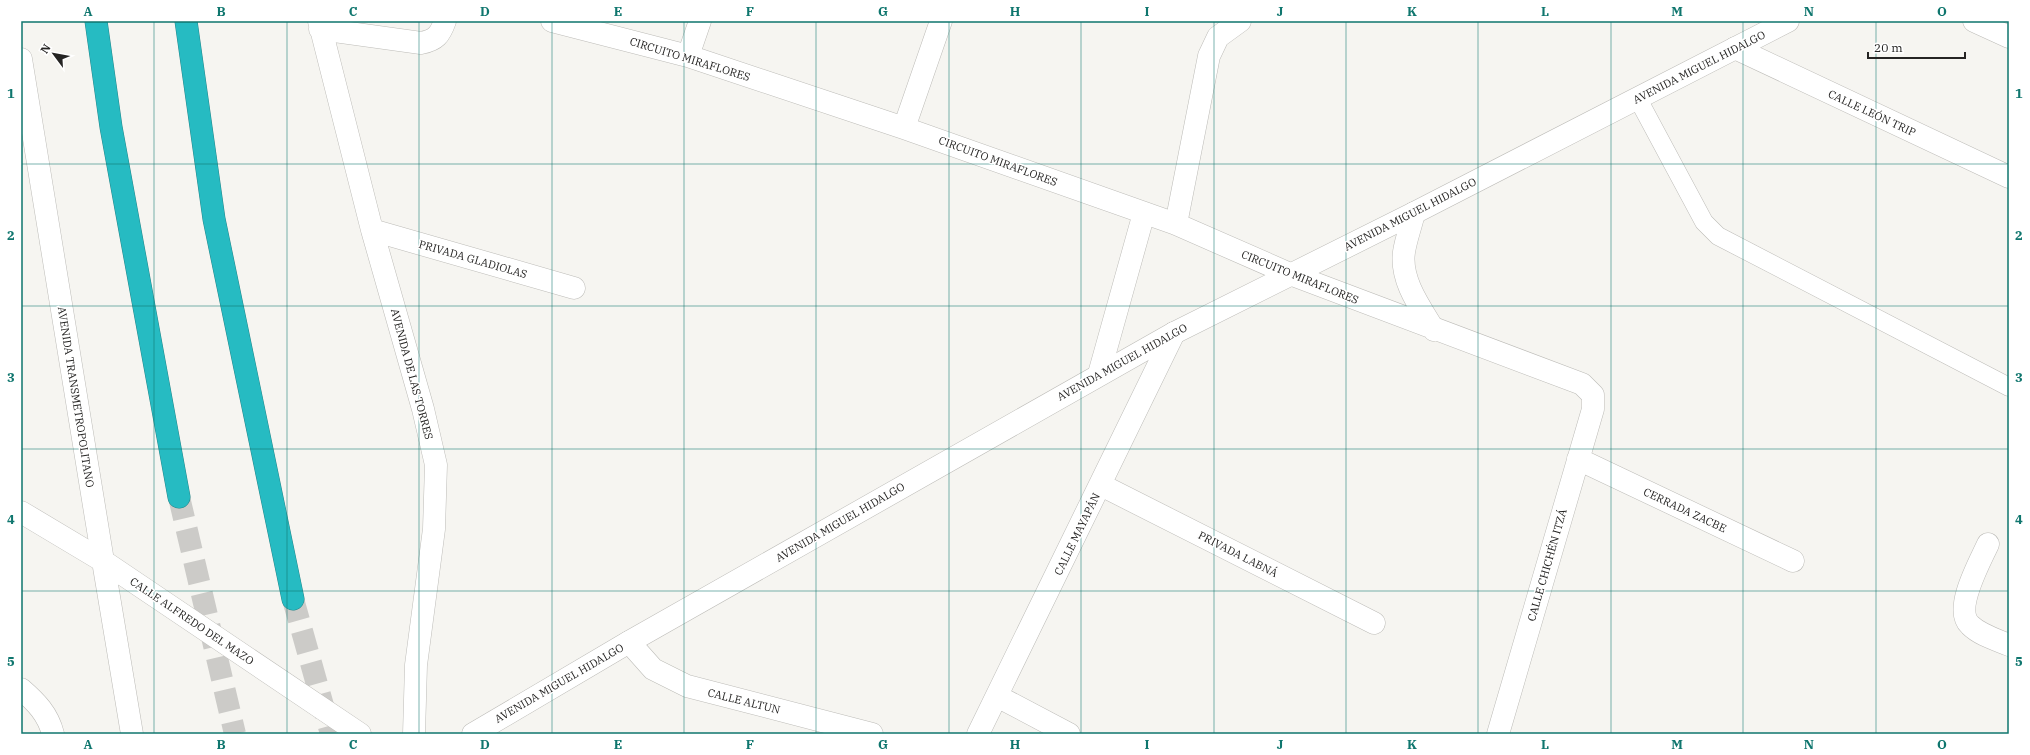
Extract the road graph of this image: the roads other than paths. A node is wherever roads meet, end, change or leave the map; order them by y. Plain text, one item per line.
1 (96, 21) edge
2 (186, 21) edge
3 (445, 21) edge
4 (552, 21) edge
5 (700, 21) edge
6 (942, 21) edge
7 (1240, 21) edge
8 (1788, 21) edge
9 (1974, 21) edge
10 (319, 25) edge
11 (2009, 37) edge
12 (1735, 48) junction
13 (688, 56) junction
14 (21, 59) edge
15 (1638, 99) junction
16 (904, 128) junction
17 (2009, 177) edge
18 (1144, 213) junction
19 (1414, 213) junction
20 (1176, 224) junction
21 (372, 230) junction
22 (1290, 274) junction
23 (574, 288) dead end
24 (1434, 330) junction
25 (1174, 333) junction
26 (1099, 374) junction
27 (2009, 387) edge
28 (1593, 395) joint
29 (1578, 459) junction
30 (1101, 485) junction
31 (180, 497) tunnel mouth
32 (21, 512) edge
33 (1988, 544) dead end
34 (103, 561) junction
35 (1793, 561) dead end
36 (293, 599) tunnel mouth
37 (1374, 623) dead end
38 (629, 642) junction
39 (2009, 645) edge
40 (21, 689) edge
41 (998, 696) junction
42 (53, 734) edge
43 (132, 734) edge
44 (360, 734) edge
45 (414, 734) edge
46 (473, 734) edge
47 (872, 734) edge
48 (978, 734) edge
49 (1070, 734) edge
50 (1498, 734) edge

1 - 31 highway
2 - 36 highway
3 - 10 street
4 - 13 street, CIRCUITO MIRAFLORES
5 - 13 street
6 - 16 street
7 - 20 street
8 - 12 street, AVENIDA MIGUEL HIDALGO
9 - 11 street
10 - 21 street, AVENIDA DE LAS TORRES
12 - 15 street, AVENIDA MIGUEL HIDALGO
12 - 17 street, CALLE LEÓN TRIP
13 - 16 street, CIRCUITO MIRAFLORES
14 - 34 street, AVENIDA TRANSMETROPOLITANO
15 - 19 street, AVENIDA MIGUEL HIDALGO
15 - 27 lane
16 - 18 street, CIRCUITO MIRAFLORES
18 - 20 street, CIRCUITO MIRAFLORES
18 - 26 street
19 - 22 street, AVENIDA MIGUEL HIDALGO
19 - 24 street
20 - 22 street, CIRCUITO MIRAFLORES
21 - 23 street, PRIVADA GLADIOLAS
21 - 45 street, AVENIDA DE LAS TORRES
22 - 24 street, CIRCUITO MIRAFLORES
22 - 25 street, AVENIDA MIGUEL HIDALGO
24 - 28 street, CIRCUITO MIRAFLORES
25 - 26 street, AVENIDA MIGUEL HIDALGO
25 - 30 street, CALLE MAYAPÁN
26 - 38 street, AVENIDA MIGUEL HIDALGO
28 - 29 street, CALLE CHICHÉN ITZÁ
29 - 35 street, CERRADA ZACBE
29 - 50 street, CALLE CHICHÉN ITZÁ
30 - 37 street, PRIVADA LABNÁ
30 - 41 street, CALLE MAYAPÁN
32 - 34 street, CALLE ALFREDO DEL MAZO
33 - 39 street
34 - 43 street, AVENIDA TRANSMETROPOLITANO
34 - 44 street, CALLE ALFREDO DEL MAZO
38 - 46 street, AVENIDA MIGUEL HIDALGO
38 - 47 street, CALLE ALTUN
40 - 42 street
41 - 48 street, CALLE MAYAPÁN
41 - 49 street

